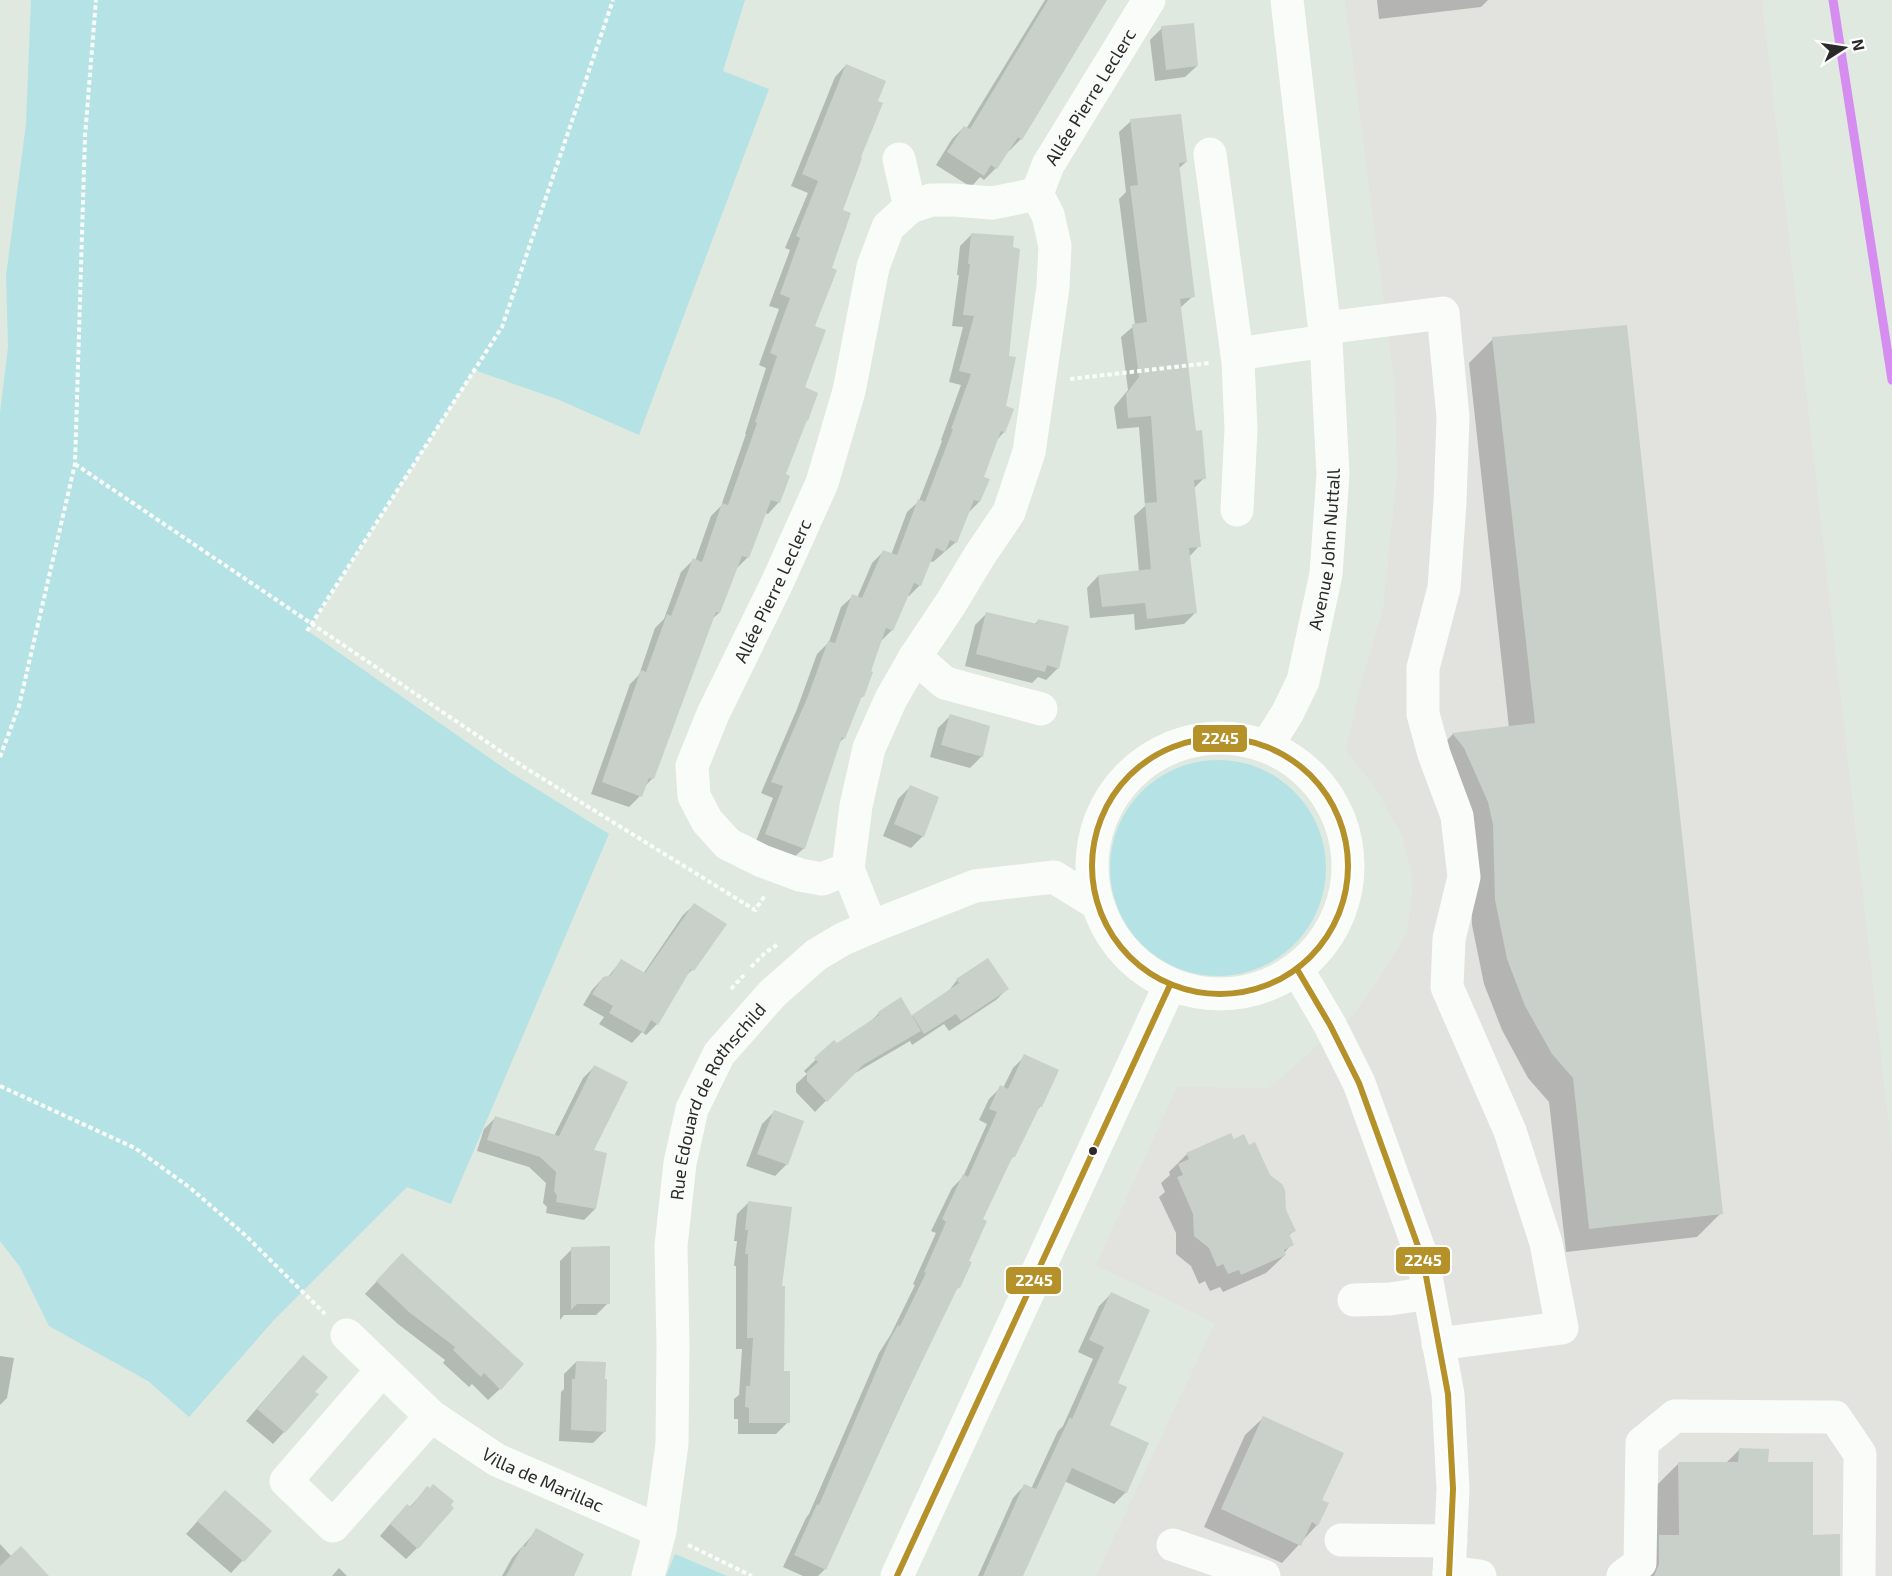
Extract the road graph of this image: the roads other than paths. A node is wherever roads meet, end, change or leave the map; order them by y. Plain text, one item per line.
1 (1149, 0) edge
2 (1287, 0) edge
3 (1210, 154) dead end
4 (899, 159) dead end
5 (1037, 195) junction
6 (910, 207) junction
7 (1326, 334) junction
8 (1238, 358) junction
9 (1237, 510) dead end
10 (915, 657) junction
11 (1041, 708) dead end
12 (1267, 746) junction
13 (848, 869) junction
14 (1096, 903) junction
15 (871, 927) junction
16 (1297, 969) junction
17 (1170, 985) junction
18 (1429, 1293) junction
19 (1354, 1300) dead end
20 (347, 1335) road end
21 (1438, 1344) junction
22 (382, 1370) junction
23 (431, 1416) junction
24 (674, 1535) junction
25 (1341, 1540) dead end
26 (1173, 1545) dead end
27 (1457, 1566) edge
28 (648, 1576) edge
29 (897, 1576) edge
30 (1264, 1576) edge
31 (1623, 1576) edge
32 (1859, 1576) edge

1 - 5 street, Allée Pierre Leclerc
2 - 7 street, Avenue John Nuttall
3 - 8 street
4 - 6 street
5 - 6 street, Allée Pierre Leclerc
5 - 10 street
6 - 13 street, Allée Pierre Leclerc
7 - 8 street
7 - 12 street, Avenue John Nuttall
7 - 21 street
8 - 9 street
10 - 11 street
10 - 13 street
12 - 14 street
12 - 16 street
13 - 15 street
14 - 15 street, Rue Edouard de Rothschild
14 - 17 street
15 - 24 street, Rue Edouard de Rothschild
16 - 17 street
16 - 18 street
17 - 29 street
18 - 19 street
18 - 21 street
20 - 22 street, Villa de Marillac
21 - 27 street
22 - 23 street, Villa de Marillac
22 - 23 street
23 - 24 street, Villa de Marillac
24 - 28 street, Rue Edouard de Rothschild
25 - 27 street
26 - 30 street
31 - 32 street

